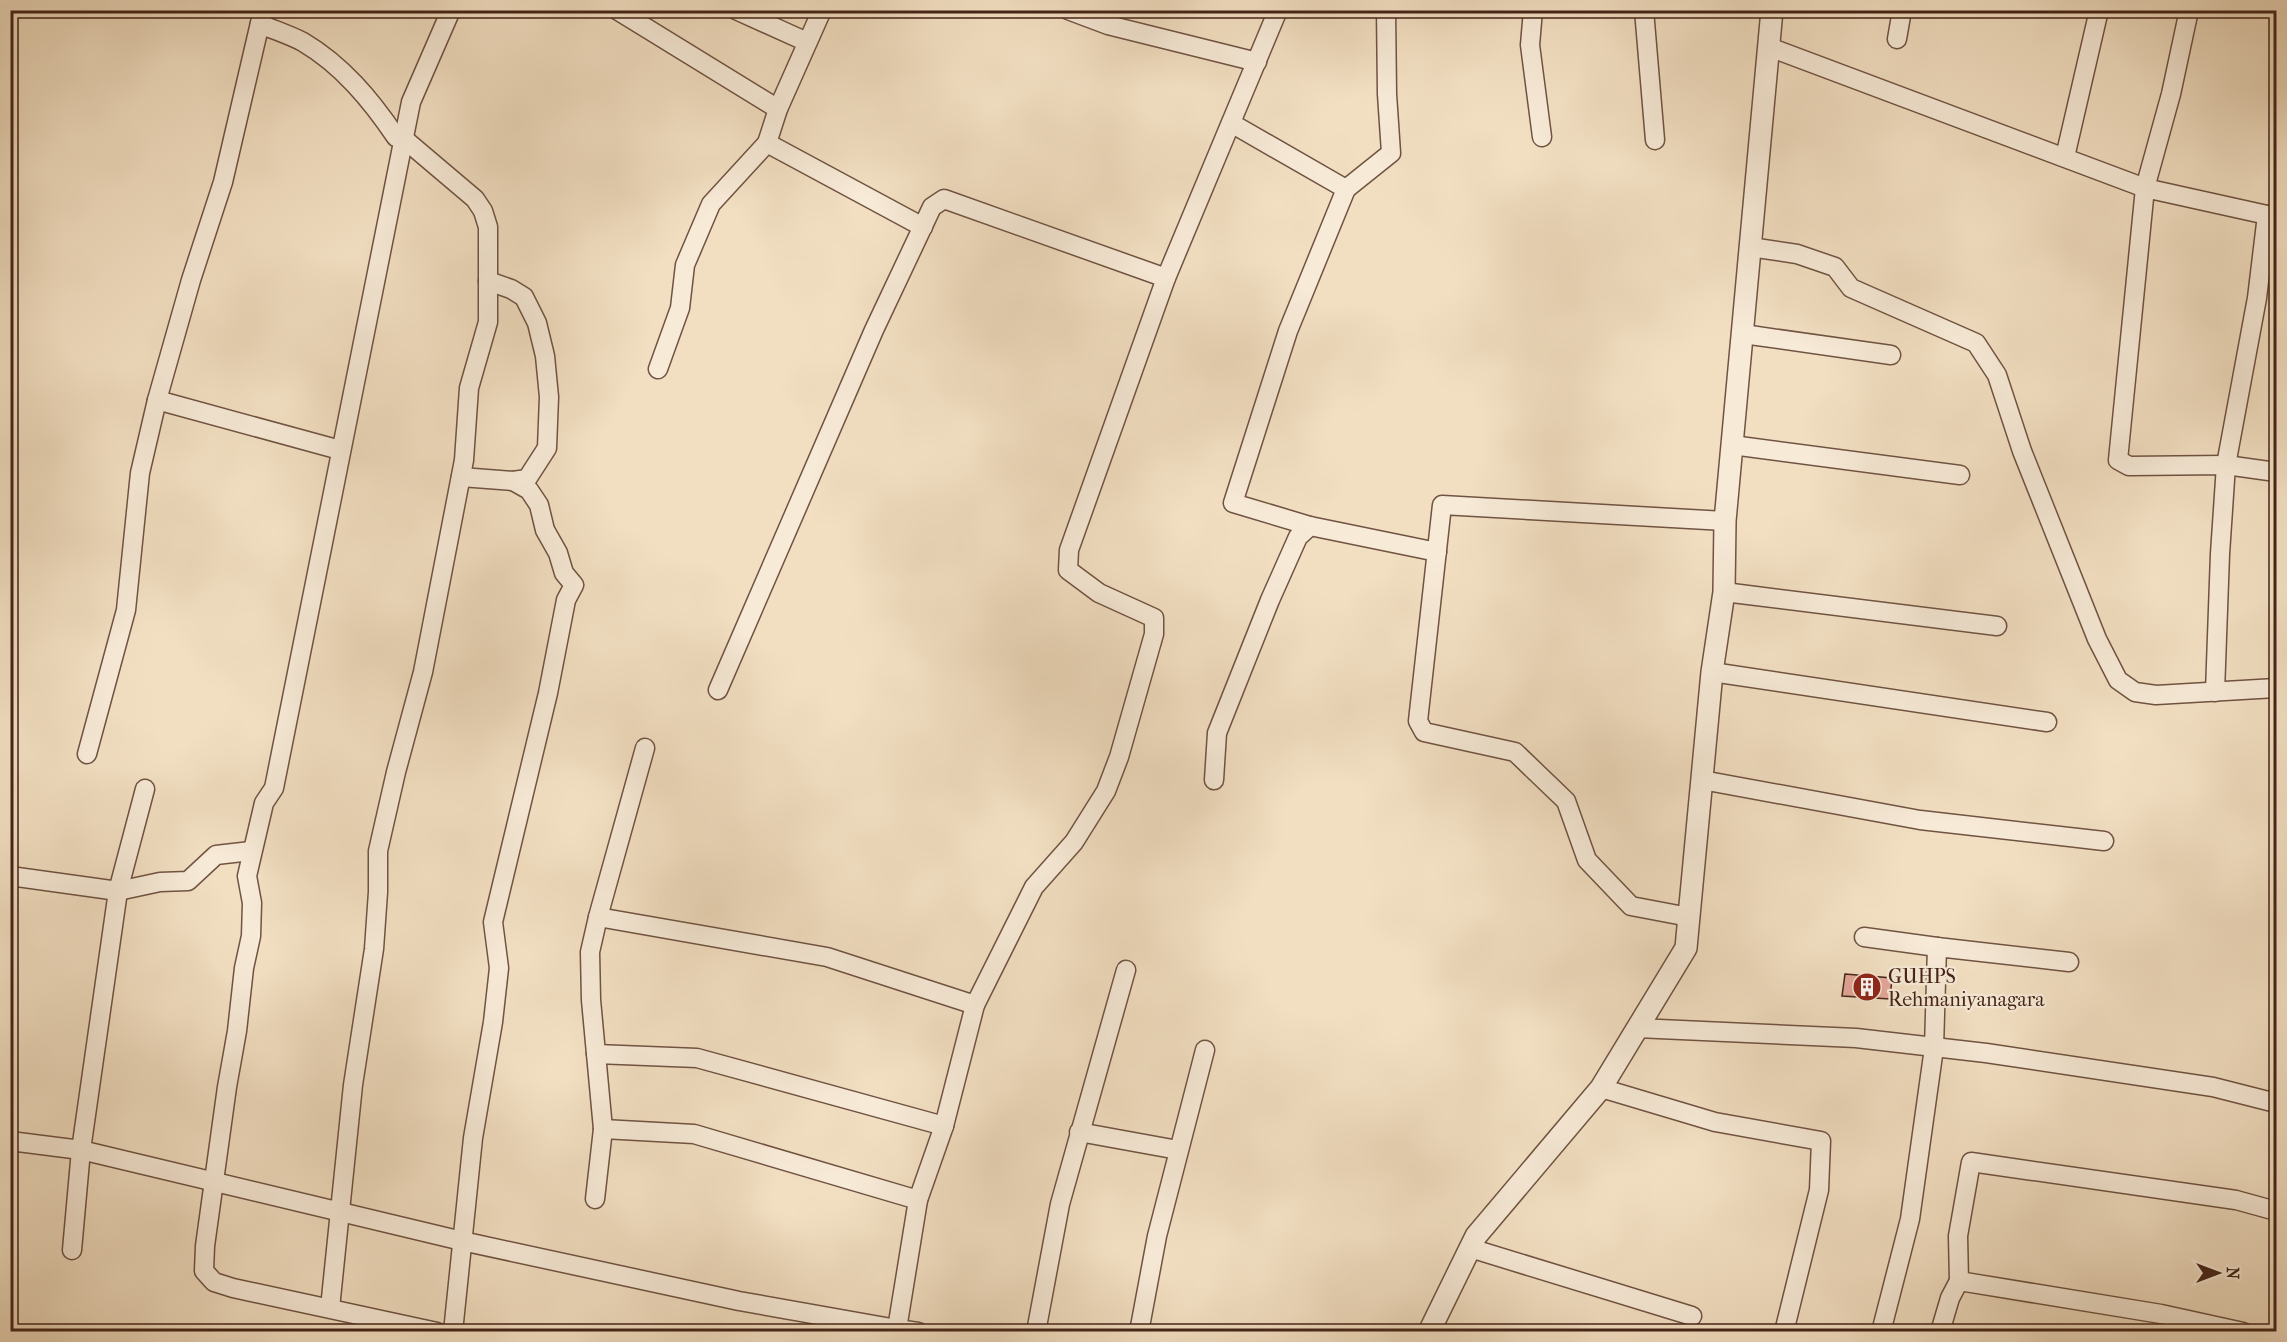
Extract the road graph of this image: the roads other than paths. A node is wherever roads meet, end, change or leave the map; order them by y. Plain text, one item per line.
1 (451, 10) edge
2 (617, 10) edge
3 (736, 10) edge
4 (822, 10) edge
5 (1068, 10) edge
6 (1278, 10) edge
7 (1386, 10) edge
8 (1533, 10) edge
9 (1644, 10) edge
10 (1772, 10) edge
11 (1902, 10) edge
12 (2099, 10) edge
13 (2189, 10) edge
14 (262, 17) edge
15 (1897, 39) dead end
16 (807, 42) junction
17 (1769, 47) junction
18 (1257, 62) junction
19 (778, 109) junction
20 (1231, 123) junction
21 (1542, 137) dead end
22 (403, 138) junction
23 (1655, 140) dead end
24 (767, 143) junction
25 (2065, 157) junction
26 (2145, 188) junction
27 (1346, 189) junction
28 (2272, 216) edge
29 (923, 227) junction
30 (1750, 247) junction
31 (1166, 278) junction
32 (488, 281) junction
33 (1743, 334) junction
34 (1891, 355) dead end
35 (658, 369) dead end
36 (157, 400) junction
37 (1732, 445) junction
38 (340, 450) junction
39 (2226, 465) junction
40 (2277, 472) edge
41 (1960, 475) dead end
42 (461, 477) junction
43 (513, 481) junction
44 (1725, 521) junction
45 (1310, 526) junction
46 (1437, 552) junction
47 (1724, 592) junction
48 (1997, 626) dead end
49 (1712, 672) junction
50 (2277, 688) edge
51 (718, 690) dead end
52 (2215, 692) junction
53 (2047, 722) dead end
54 (645, 748) dead end
55 (87, 754) dead end
56 (1214, 780) dead end
57 (1702, 780) junction
58 (145, 789) dead end
59 (2104, 841) dead end
60 (251, 851) junction
61 (10, 876) edge
62 (118, 891) junction
63 (598, 917) junction
64 (1689, 917) junction
65 (1864, 937) dead end
66 (1937, 947) junction
67 (2069, 962) dead end
68 (1126, 970) dead end
69 (975, 1005) junction
70 (1637, 1029) junction
71 (1934, 1048) junction
72 (1205, 1050) dead end
73 (596, 1054) junction
74 (1601, 1088) junction
75 (2277, 1103) edge
76 (944, 1126) junction
77 (603, 1129) junction
78 (1080, 1132) junction
79 (10, 1141) edge
80 (81, 1150) junction
81 (1178, 1150) junction
82 (214, 1182) junction
83 (595, 1199) dead end
84 (918, 1200) junction
85 (2277, 1210) edge
86 (340, 1211) junction
87 (462, 1241) junction
88 (1470, 1248) junction
89 (72, 1250) dead end
90 (1959, 1281) junction
91 (330, 1308) junction
92 (1692, 1316) dead end
93 (897, 1329) junction
94 (1434, 1330) edge
95 (438, 1332) edge
96 (453, 1332) edge
97 (918, 1332) edge
98 (1036, 1332) edge
99 (1139, 1332) edge
100 (1784, 1332) edge
101 (1881, 1332) edge
102 (1940, 1332) edge
103 (2243, 1332) edge

1 - 22 street
2 - 19 street
3 - 16 street
4 - 16 street
5 - 18 street
6 - 18 street
7 - 27 street
8 - 21 street
9 - 23 street
10 - 17 street
11 - 15 street
12 - 25 street
13 - 26 street
14 - 22 street
14 - 36 street
16 - 19 street
17 - 25 street
17 - 30 street
18 - 20 street
19 - 24 street
20 - 27 street
20 - 31 street
22 - 32 street
22 - 38 street
24 - 29 street
24 - 35 street
25 - 26 street
26 - 28 street
26 - 39 street
27 - 45 street
28 - 39 street
29 - 31 street
29 - 51 street
30 - 33 street
30 - 52 street
31 - 69 street
32 - 42 street
32 - 43 street
33 - 34 street
33 - 37 street
36 - 38 street
36 - 55 street
37 - 41 street
37 - 44 street
38 - 60 street
39 - 40 street
39 - 52 street
42 - 43 street
42 - 86 street
43 - 87 street
44 - 46 street
44 - 47 street
45 - 46 street
45 - 56 street
46 - 64 street
47 - 48 street
47 - 49 street
49 - 53 street
49 - 57 street
50 - 52 street
54 - 63 street
57 - 59 street
57 - 64 street
58 - 62 street
60 - 62 street
60 - 82 street
61 - 62 street
62 - 80 street
63 - 69 street
63 - 73 street
64 - 70 street
65 - 66 street
66 - 67 street
66 - 71 street
68 - 78 street
69 - 76 street
70 - 71 street
70 - 74 street
71 - 75 street
71 - 101 street
72 - 81 street
73 - 76 street
73 - 77 street
74 - 88 street
74 - 100 street
76 - 84 street
77 - 83 street
77 - 84 street
78 - 81 street
78 - 98 street
79 - 80 street
80 - 82 street
80 - 89 street
81 - 99 street
82 - 86 street
82 - 91 street
84 - 93 street
85 - 90 street
86 - 87 street
86 - 91 street
87 - 93 street
87 - 96 street
88 - 92 street
88 - 94 street
90 - 102 street
90 - 103 street
91 - 95 street
93 - 97 street

